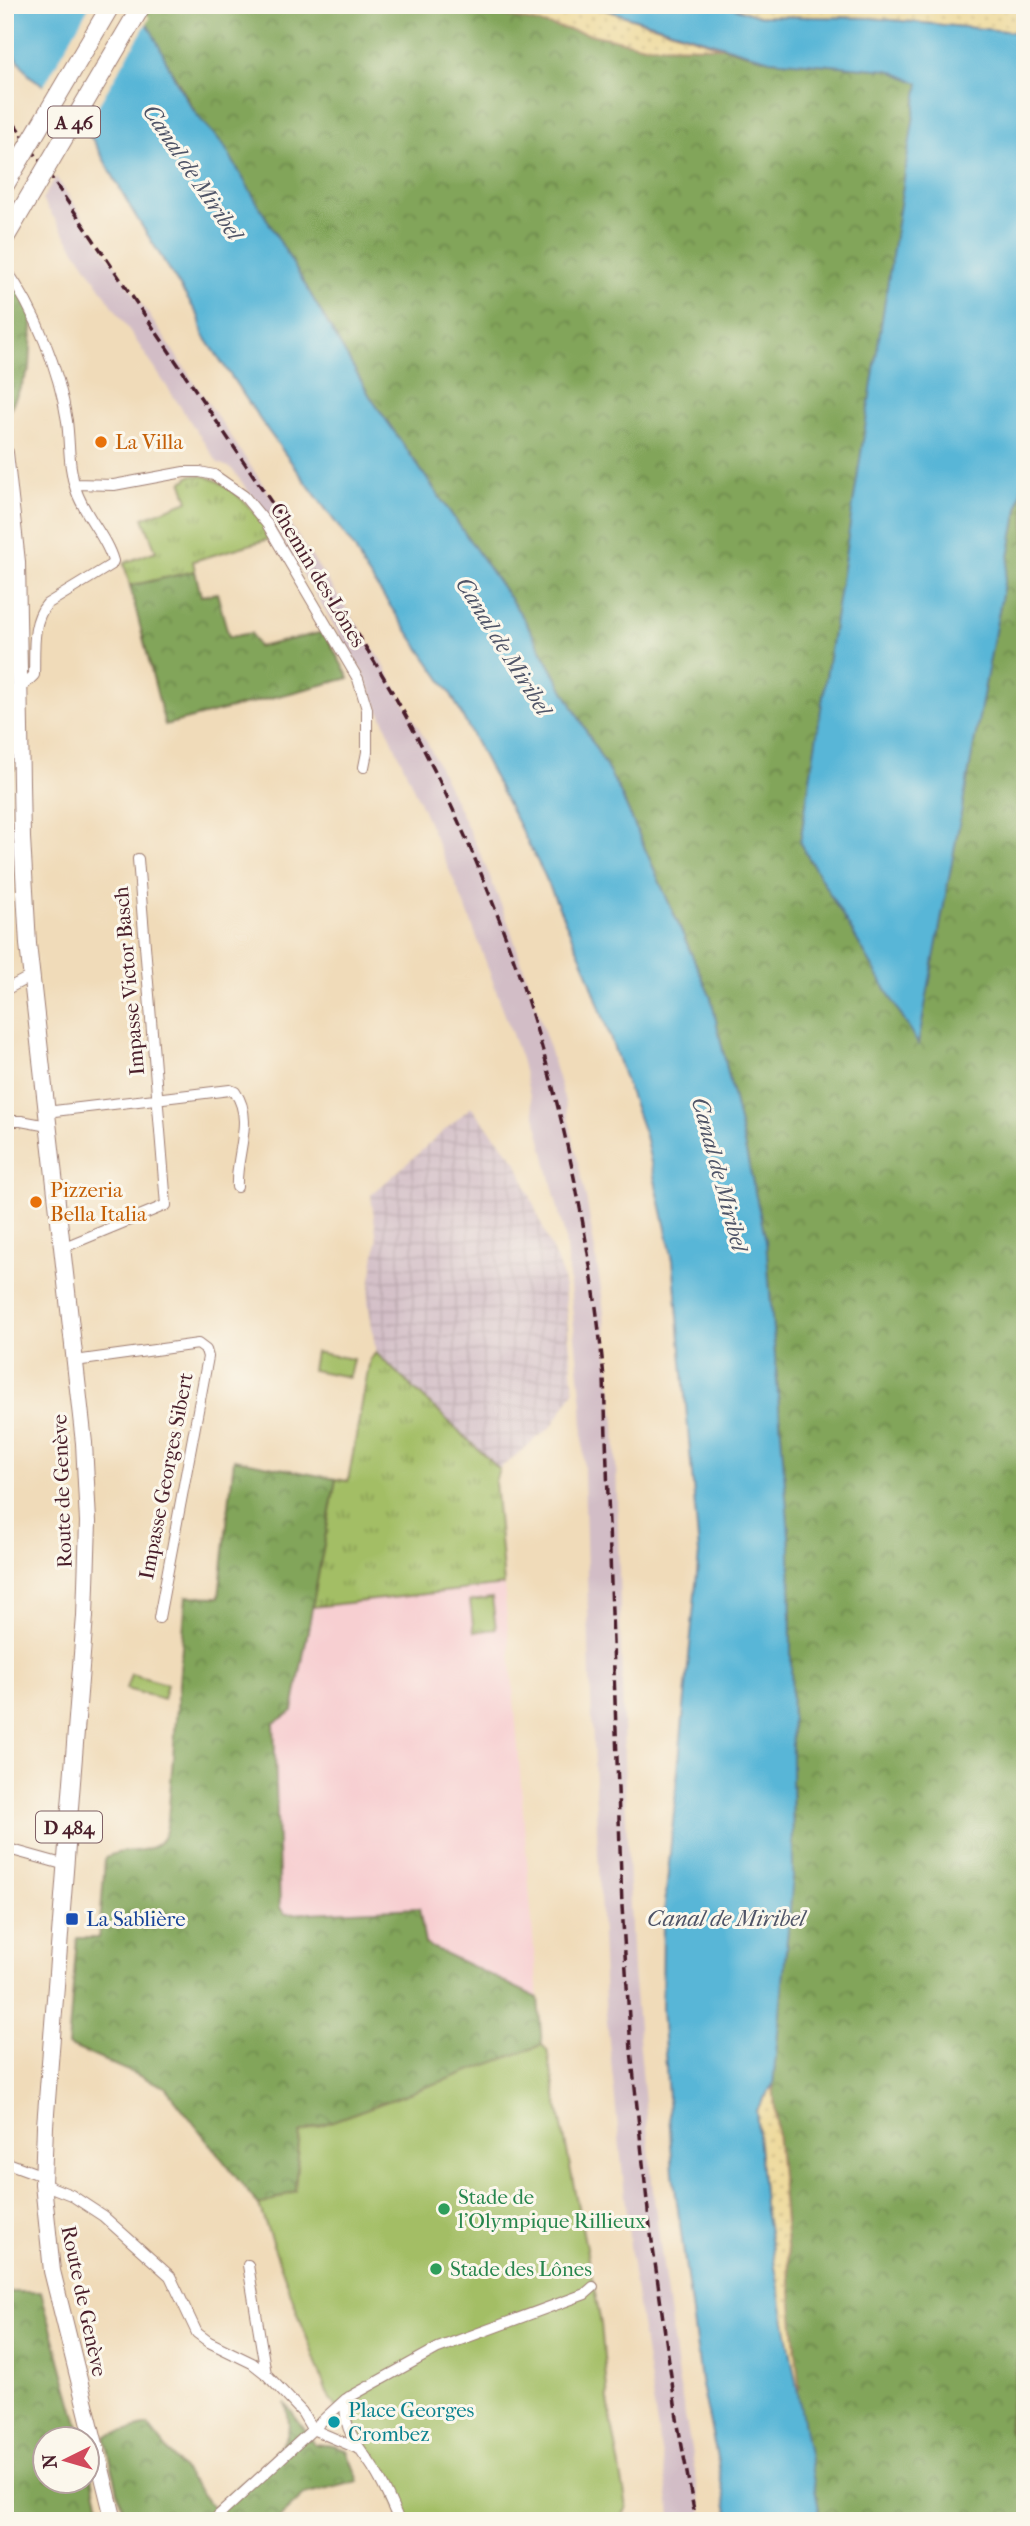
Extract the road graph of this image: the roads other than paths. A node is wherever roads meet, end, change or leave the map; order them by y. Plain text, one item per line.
1 (111, 5) edge
2 (142, 5) edge
3 (5, 185) edge
4 (5, 238) edge
5 (5, 268) edge
6 (6, 461) edge
7 (75, 484) junction
8 (12, 690) edge
9 (365, 767) dead end
10 (138, 859) dead end
11 (31, 976) junction
12 (5, 990) edge
13 (159, 1099) junction
14 (47, 1119) junction
15 (5, 1121) edge
16 (237, 1187) dead end
17 (62, 1248) junction
18 (75, 1361) junction
19 (159, 1618) dead end
20 (5, 1848) edge
21 (66, 1865) junction
22 (5, 2162) edge
23 (43, 2180) junction
24 (248, 2264) dead end
25 (593, 2287) dead end
26 (266, 2374) junction
27 (349, 2397) junction
28 (312, 2429) junction
29 (359, 2449) junction
30 (114, 2521) edge
31 (216, 2521) edge
32 (399, 2521) edge

1 - 3 highway, A 46, bridge
2 - 4 highway, A 46, bridge
5 - 7 street
6 - 8 main road, Route de Genève / D 484
7 - 8 street
7 - 9 street, Chemin des Lônes
8 - 11 main road, Route de Genève / D 484
10 - 13 street, Impasse Victor Basch
11 - 12 street
11 - 14 main road, Route de Genève / D 484
13 - 14 street
13 - 16 street
13 - 17 street, Impasse Victor Basch
14 - 15 street
14 - 17 main road, Route de Genève / D 484
17 - 18 main road, Route de Genève / D 484
18 - 19 street, Impasse Georges Sibert
18 - 21 main road, Route de Genève / D 484
20 - 21 street
21 - 23 main road, Route de Genève / D 484
22 - 23 street
23 - 26 street
23 - 30 main road, Route de Genève / D 484
24 - 26 street
25 - 27 street
26 - 28 street
27 - 28 street
27 - 29 street
28 - 29 street
28 - 31 street
29 - 32 street

